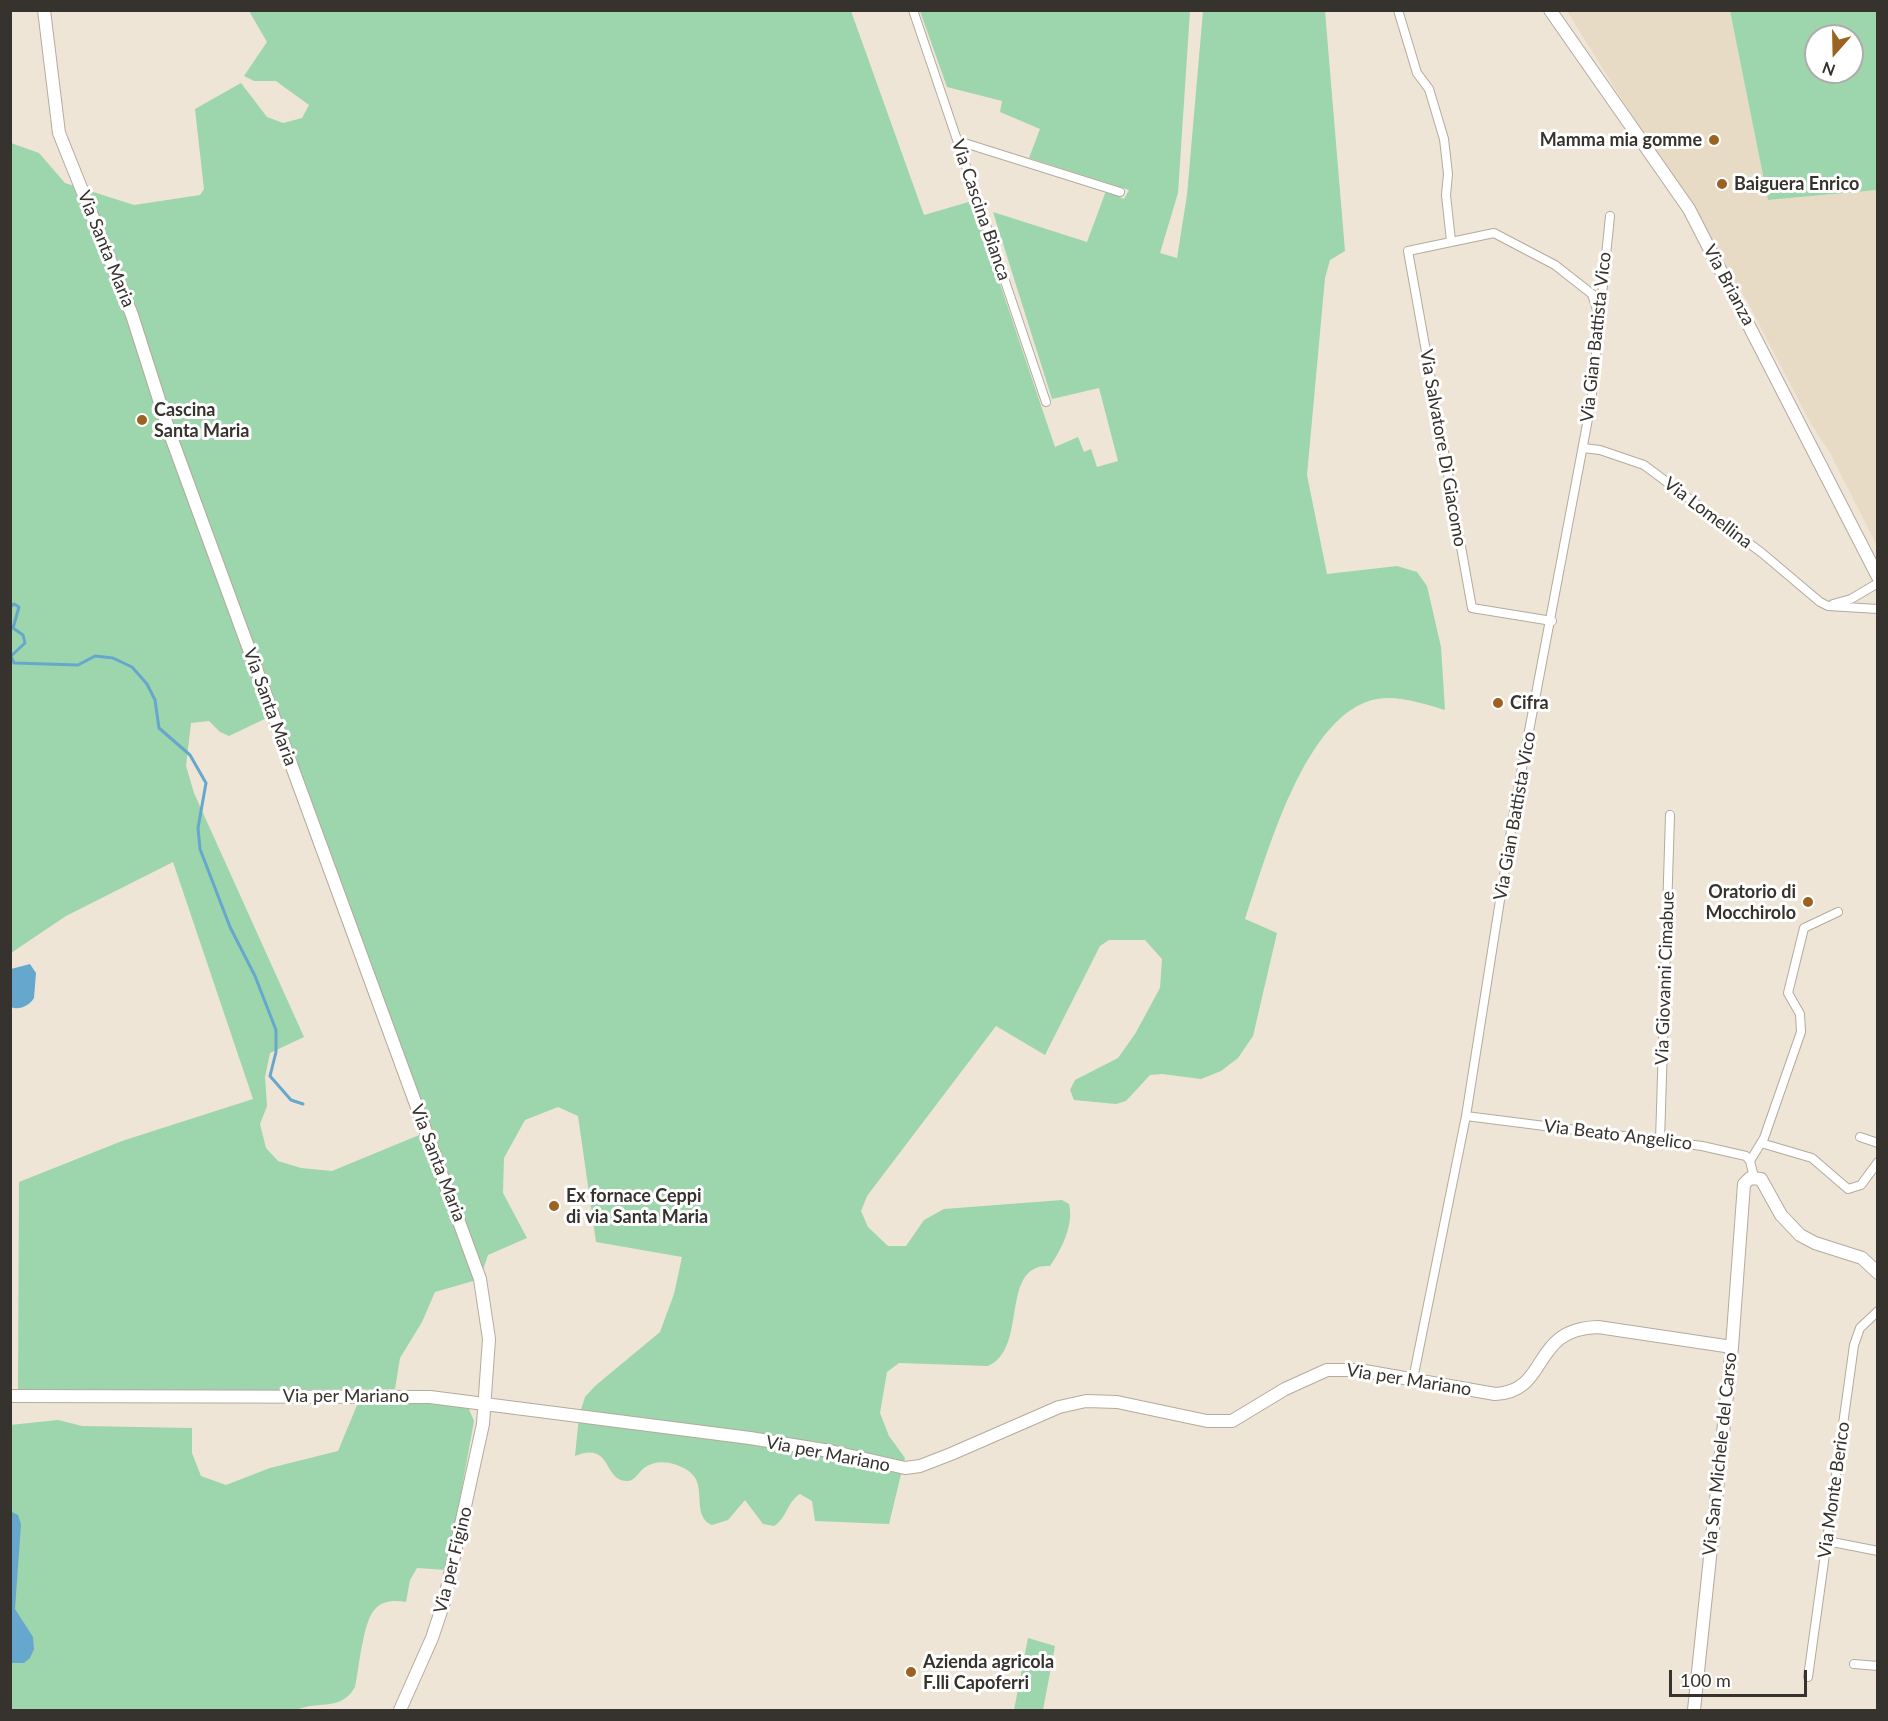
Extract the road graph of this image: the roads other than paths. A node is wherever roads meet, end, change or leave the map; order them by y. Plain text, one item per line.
1 (44, 10) edge
2 (1398, 10) edge
3 (1550, 10) edge
4 (914, 14) edge
5 (958, 141) junction
6 (1120, 192) dead end
7 (1610, 216) dead end
8 (1450, 241) junction
9 (1600, 317) junction
10 (1046, 402) dead end
11 (1583, 448) junction
12 (1878, 577) edge
13 (1878, 583) edge
14 (1820, 603) junction
15 (1878, 609) edge
16 (1552, 621) junction
17 (1670, 815) dead end
18 (1838, 912) dead end
19 (1466, 1116) junction
20 (1860, 1137) dead end
21 (1660, 1141) junction
22 (1761, 1143) junction
23 (1878, 1143) edge
24 (1750, 1161) junction
25 (1878, 1162) edge
26 (1754, 1178) junction
27 (1878, 1273) edge
28 (1878, 1311) edge
29 (1732, 1347) junction
30 (1413, 1379) junction
31 (10, 1396) edge
32 (485, 1403) junction
33 (1827, 1541) junction
34 (1878, 1551) edge
35 (1854, 1664) dead end
36 (1878, 1666) edge
37 (1809, 1677) dead end
38 (400, 1710) edge
39 (1694, 1710) edge

1 - 32 street, Via Santa Maria
2 - 8 street
3 - 12 street, Via Brianza
4 - 5 street, Via Cascina Bianca
5 - 6 street
5 - 10 street, Via Cascina Bianca
7 - 9 street, Via Gian Battista Vico
8 - 9 street, Via Salvatore Di Giacomo
8 - 16 street, Via Salvatore Di Giacomo
9 - 11 street, Via Gian Battista Vico
11 - 14 street, Via Lomellina
11 - 16 street, Via Gian Battista Vico
13 - 14 street
14 - 15 street
16 - 19 street, Via Gian Battista Vico
17 - 21 street, Via Giovanni Cimabue
18 - 22 street
19 - 21 street, Via Beato Angelico
19 - 30 street, Via Gian Battista Vico
20 - 23 street
21 - 24 street, Via Beato Angelico
22 - 24 street
22 - 25 street
24 - 26 street
26 - 27 street
26 - 29 street, Via San Michele del Carso
28 - 33 street, Via Monte Berico
29 - 30 street, Via per Mariano
29 - 39 street, Via San Michele del Carso
30 - 32 street, Via per Mariano
31 - 32 street, Via per Mariano
32 - 38 street, Via per Figino
33 - 34 street
33 - 37 street, Via Monte Berico
35 - 36 street

